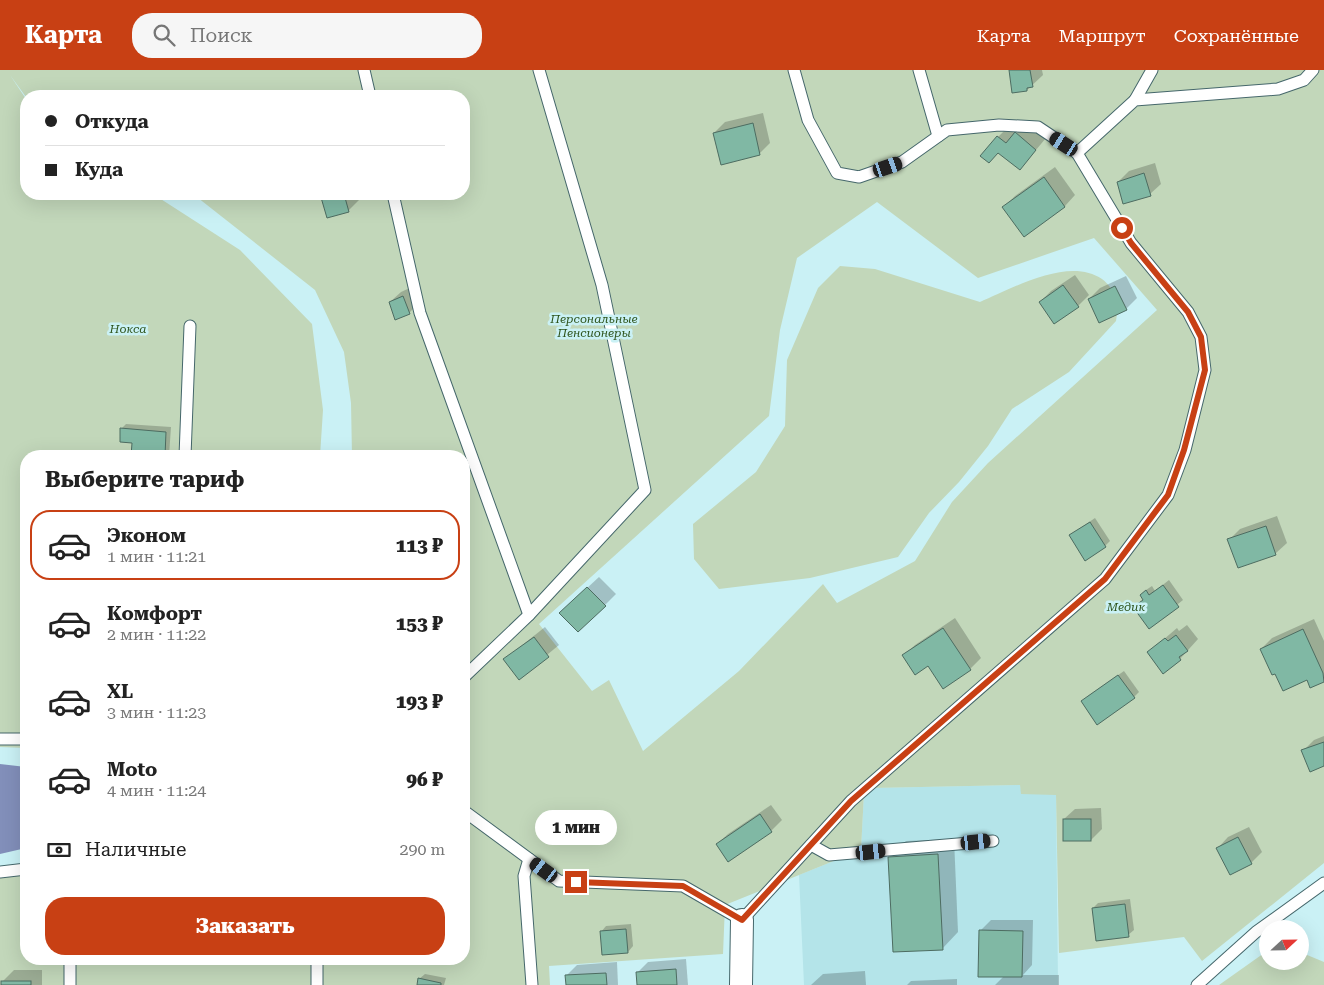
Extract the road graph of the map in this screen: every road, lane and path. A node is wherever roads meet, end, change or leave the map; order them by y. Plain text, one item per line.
1 (364, 70) edge
2 (540, 70) edge
3 (794, 70) edge
4 (919, 70) edge
5 (1152, 70) edge
6 (1312, 70) edge
7 (369, 90) edge
8 (1135, 100) junction
9 (938, 136) junction
10 (1076, 153) junction
11 (393, 200) edge
12 (190, 326) dead end
13 (185, 450) edge
14 (469, 450) edge
15 (470, 452) edge
16 (529, 615) junction
17 (470, 671) edge
18 (0, 739) edge
19 (20, 739) edge
20 (470, 815) edge
21 (993, 841) dead end
22 (811, 845) junction
23 (529, 859) junction
24 (20, 870) edge
25 (0, 872) edge
26 (1324, 884) edge
27 (742, 920) junction
28 (70, 965) edge
29 (317, 965) edge
30 (70, 985) edge
31 (317, 985) edge
32 (532, 985) edge
33 (741, 985) edge
34 (1197, 985) edge

1 - 7 lane
2 - 16 lane
3 - 9 lane
4 - 9 lane
5 - 8 lane
6 - 8 lane
8 - 10 lane
9 - 10 lane
10 - 22 lane
11 - 14 lane
12 - 13 lane
15 - 16 lane
16 - 17 lane
18 - 19 lane
20 - 23 lane
21 - 22 lane
22 - 27 lane
23 - 27 lane
23 - 32 lane
24 - 25 lane
26 - 34 lane
27 - 33 street
28 - 30 lane
29 - 31 lane

